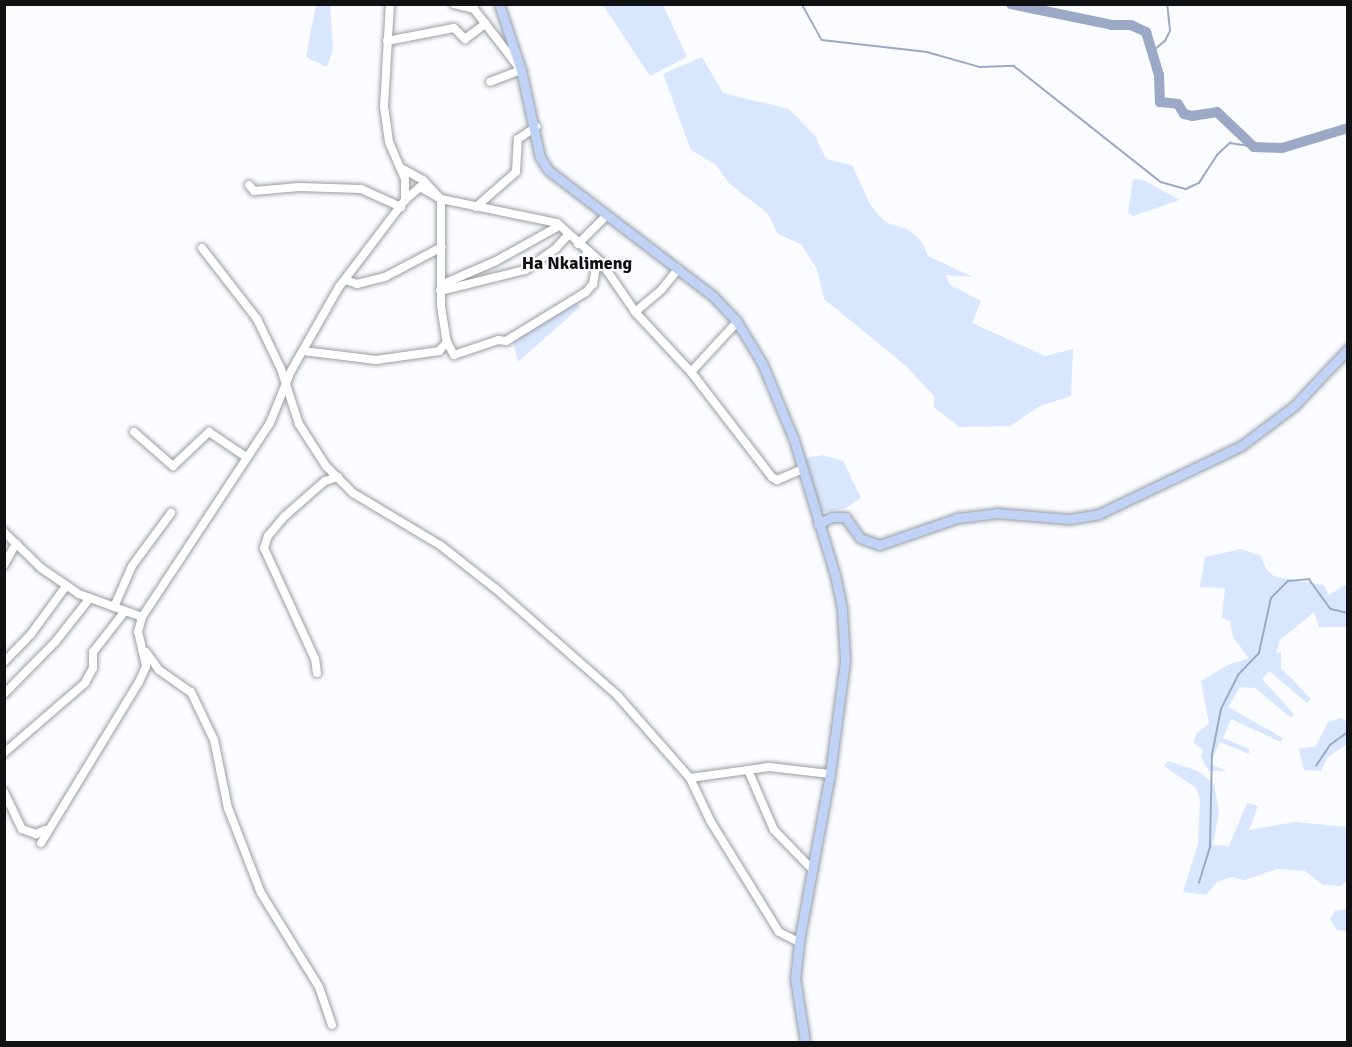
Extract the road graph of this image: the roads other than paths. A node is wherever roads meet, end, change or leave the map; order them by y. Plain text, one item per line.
1 (390, 4) edge
2 (454, 4) edge
3 (499, 4) edge
4 (486, 23) junction
5 (387, 41) junction
6 (521, 70) junction
7 (490, 82) dead end
8 (536, 127) junction
9 (401, 168) junction
10 (249, 185) dead end
11 (441, 199) junction
12 (403, 204) junction
13 (476, 207) junction
14 (605, 217) junction
15 (559, 226) junction
16 (568, 235) junction
17 (579, 244) junction
18 (442, 247) junction
19 (202, 248) dead end
20 (678, 269) junction
21 (345, 280) junction
22 (441, 288) junction
23 (635, 312) junction
24 (737, 322) junction
25 (447, 342) junction
26 (1347, 349) edge
27 (303, 351) junction
28 (691, 372) junction
29 (285, 383) junction
30 (134, 432) dead end
31 (246, 457) junction
32 (801, 470) junction
33 (338, 477) junction
34 (171, 513) dead end
35 (818, 524) junction
36 (4, 532) edge
37 (16, 543) junction
38 (4, 565) edge
39 (66, 586) junction
40 (90, 598) junction
41 (114, 607) junction
42 (125, 611) junction
43 (142, 617) junction
44 (145, 651) junction
45 (4, 662) edge
46 (317, 673) dead end
47 (4, 694) edge
48 (4, 753) edge
49 (748, 770) junction
50 (830, 774) junction
51 (690, 778) junction
52 (4, 792) edge
53 (45, 830) junction
54 (41, 843) dead end
55 (811, 868) junction
56 (799, 942) junction
57 (332, 1025) dead end
58 (805, 1042) edge

1 - 5 street
2 - 4 street
3 - 6 main road
4 - 5 street
4 - 6 street
5 - 9 street
6 - 7 street
6 - 8 main road
8 - 13 street
8 - 14 main road
9 - 11 street
9 - 12 street
10 - 12 street
11 - 12 street
11 - 13 street
11 - 18 street
12 - 21 street
13 - 15 street
14 - 17 street
14 - 20 main road
15 - 16 street
15 - 22 street
16 - 17 street
16 - 22 street
17 - 23 street
17 - 25 street
18 - 21 street
18 - 22 street
19 - 29 street
20 - 23 street
20 - 24 main road
21 - 27 street
22 - 25 street
23 - 28 street
24 - 28 street
24 - 32 main road
25 - 27 street
26 - 35 main road
27 - 29 street
28 - 32 street
29 - 31 street
29 - 33 street
30 - 31 street
31 - 43 street
32 - 35 main road
33 - 46 street
33 - 51 street
34 - 41 street
35 - 50 main road
36 - 37 street
37 - 38 street
37 - 39 street
39 - 40 street
39 - 45 street
40 - 41 street
40 - 47 street
41 - 42 street
42 - 43 street
42 - 48 street
43 - 44 street
44 - 53 street
44 - 57 street
49 - 50 street
49 - 51 street
49 - 55 street
50 - 55 main road
51 - 56 street
52 - 53 street
53 - 54 street
55 - 56 main road
56 - 58 main road

